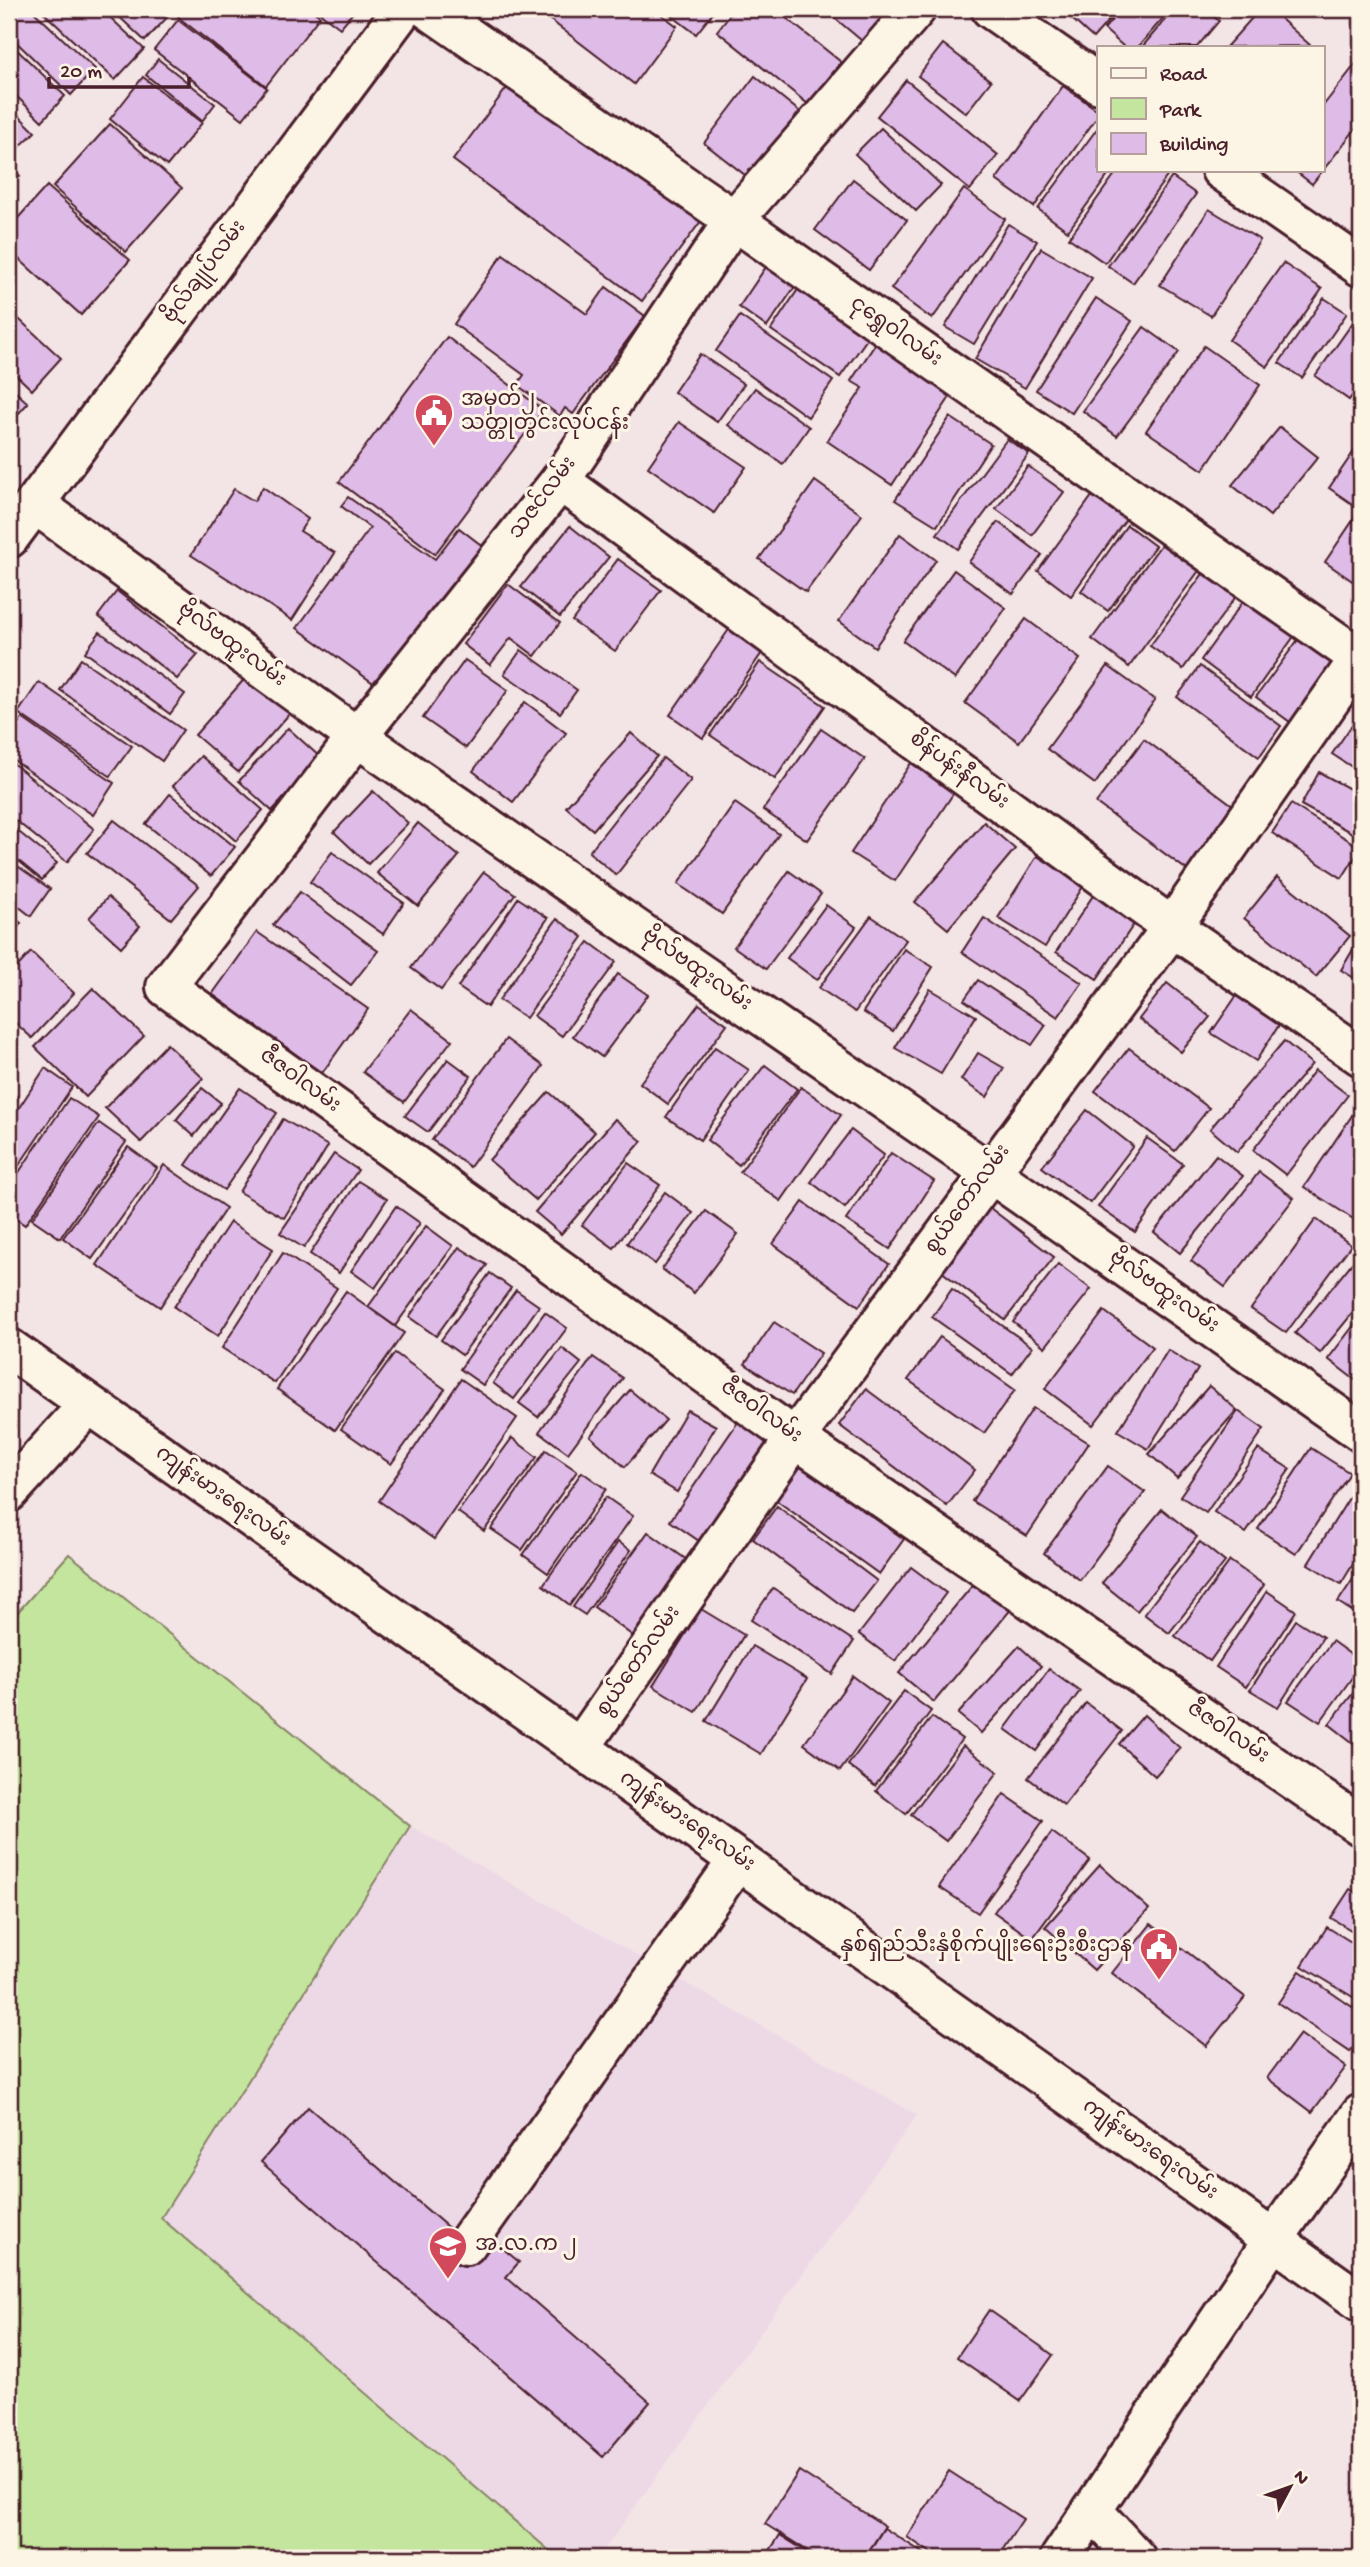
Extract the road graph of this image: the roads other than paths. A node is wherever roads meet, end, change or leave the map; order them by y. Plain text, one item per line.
1 (403, 9) edge
2 (428, 9) edge
3 (916, 9) edge
4 (991, 9) edge
5 (1097, 83) edge
6 (1224, 172) edge
7 (734, 220) junction
8 (1361, 267) edge
9 (559, 481) junction
10 (35, 504) junction
11 (9, 537) edge
12 (1361, 658) edge
13 (357, 737) junction
14 (1171, 927) junction
15 (166, 987) joint
16 (1361, 1056) edge
17 (989, 1172) junction
18 (9, 1348) edge
19 (88, 1405) junction
20 (1361, 1432) edge
21 (795, 1438) junction
22 (9, 1492) edge
23 (580, 1748) junction
24 (1361, 1826) edge
25 (737, 1860) junction
26 (1361, 2114) edge
27 (1273, 2240) junction
28 (466, 2245) dead end
29 (1361, 2302) edge
30 (1092, 2510) junction
31 (1060, 2558) edge
32 (1136, 2558) edge

1 - 10 street, ဗိုလ်ချုပ်လမ်း
2 - 7 street, ငုရွှေဝါလမ်း
3 - 7 street, သဇင်လမ်း
4 - 5 street
6 - 8 street
7 - 9 street, သဇင်လမ်း
7 - 12 street, ငုရွှေဝါလမ်း
9 - 13 street, သဇင်လမ်း
9 - 14 street, စိန်ပန်းနီလမ်း
10 - 11 street, ဗိုလ်ချုပ်လမ်း
10 - 13 street, ဗိုလ်ဗထူးလမ်း
12 - 14 street, စွယ်တော်လမ်း
13 - 15 street, သဇင်လမ်း
13 - 17 street, ဗိုလ်ဗထူးလမ်း
14 - 16 street, စိန်ပန်းနီလမ်း
14 - 17 street, စွယ်တော်လမ်း
15 - 21 street, ဇီဇဝါလမ်း
17 - 20 street, ဗိုလ်ဗထူးလမ်း
17 - 21 street, စွယ်တော်လမ်း
18 - 19 street, ကျန်းမားရေးလမ်း
19 - 22 street
19 - 23 street, ကျန်းမားရေးလမ်း
21 - 23 street, စွယ်တော်လမ်း
21 - 24 street, ဇီဇဝါလမ်း
23 - 25 street, ကျန်းမားရေးလမ်း
25 - 27 street, ကျန်းမားရေးလမ်း
25 - 28 street
26 - 27 street
27 - 29 street, ကျန်းမားရေးလမ်း
27 - 30 street
30 - 31 street
30 - 32 street

